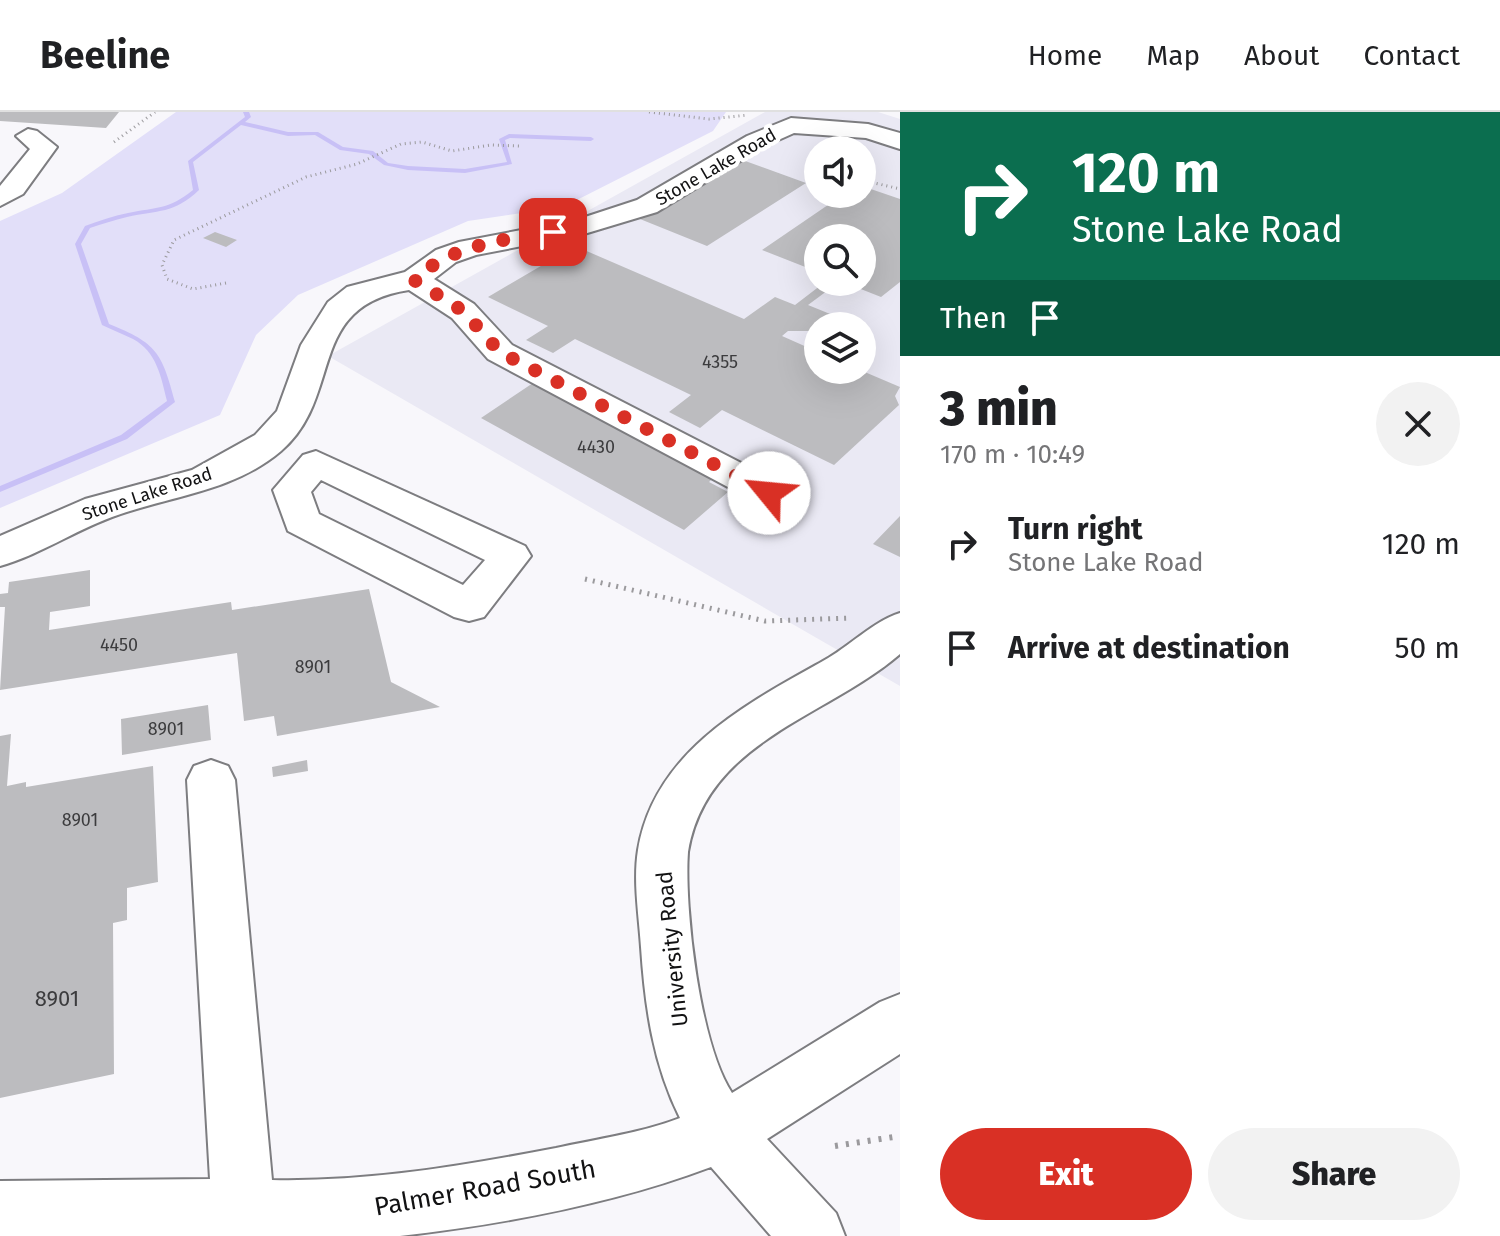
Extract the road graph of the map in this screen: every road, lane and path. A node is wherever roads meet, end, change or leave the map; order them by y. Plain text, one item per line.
1 (155, 112) edge
2 (67, 136) dead end
3 (900, 141) edge
4 (114, 142) dead end
5 (519, 146) dead end
6 (876, 183) edge
7 (900, 189) edge
8 (0, 198) edge
9 (414, 280) junction
10 (226, 283) dead end
11 (284, 428) junction
12 (316, 463) junction
13 (769, 493) dead end
14 (0, 552) edge
15 (585, 579) dead end
16 (877, 624) edge
17 (211, 780) dead end
18 (900, 1022) edge
19 (724, 1132) junction
20 (900, 1136) edge
21 (835, 1146) dead end
22 (243, 1212) junction
23 (0, 1213) edge
24 (322, 1225) edge
25 (813, 1236) edge

1 - 4 path
2 - 8 street
3 - 9 street, Stone Lake Road
5 - 10 path
6 - 7 path
9 - 11 street, Stone Lake Road
9 - 13 street
11 - 12 street
11 - 14 street, Stone Lake Road
12 - 12 street
15 - 16 path
16 - 19 street, University Road
17 - 22 street
18 - 19 street, Palmer Road South
19 - 24 street, Palmer Road South
19 - 25 street, University Road
20 - 21 path
22 - 23 street, Palmer Road South
22 - 24 street, Palmer Road South

